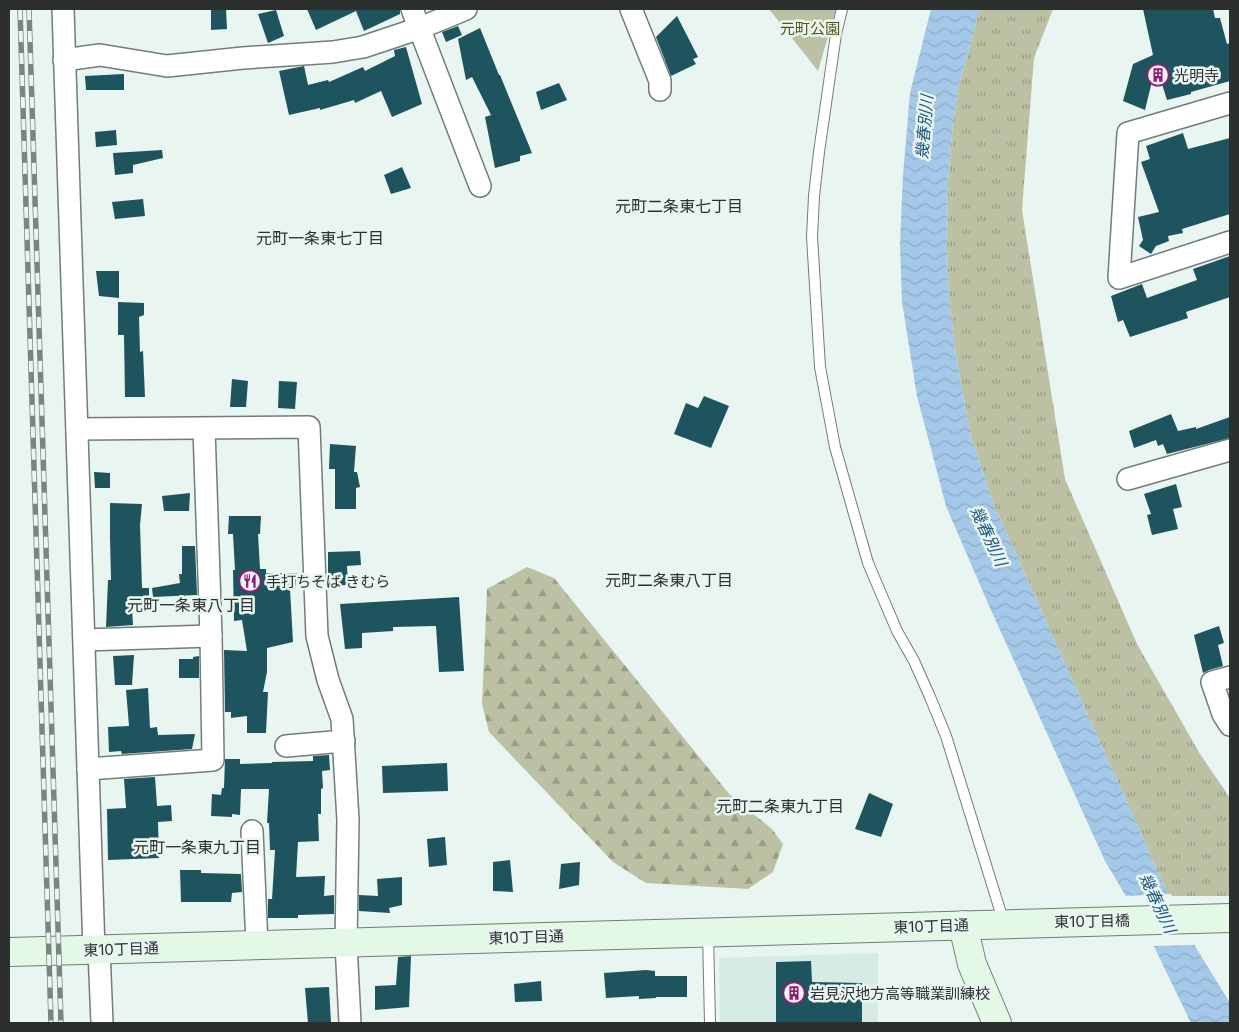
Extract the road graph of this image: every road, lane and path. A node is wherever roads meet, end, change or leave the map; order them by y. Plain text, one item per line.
1 (63, 9) edge
2 (466, 9) edge
3 (631, 9) edge
4 (842, 9) edge
5 (416, 18) edge
6 (64, 60) junction
7 (660, 90) dead end
8 (1230, 102) edge
9 (480, 186) dead end
10 (1230, 242) edge
11 (77, 429) junction
12 (204, 429) junction
13 (1230, 450) edge
14 (1128, 479) dead end
15 (211, 636) junction
16 (84, 640) junction
17 (1230, 677) edge
18 (1230, 725) edge
19 (344, 741) junction
20 (286, 746) dead end
21 (88, 769) junction
22 (252, 831) dead end
23 (1230, 918) edge
24 (1044, 922) joint
25 (1004, 924) junction
26 (963, 925) junction
27 (708, 932) junction
28 (346, 943) junction
29 (257, 945) junction
30 (97, 950) junction
31 (9, 952) edge
32 (102, 1023) edge
33 (350, 1023) edge
34 (710, 1023) edge
35 (997, 1023) edge

1 - 6 street
2 - 5 street
3 - 7 street
4 - 25 lane
5 - 6 street
5 - 9 street
6 - 11 street
8 - 10 street
11 - 12 street
11 - 16 street
12 - 15 street
12 - 19 street
13 - 14 street
15 - 16 street
15 - 21 street
16 - 21 street
17 - 18 street
19 - 20 street
19 - 28 street
21 - 30 street
22 - 29 street
23 - 24 street, 東10丁目橋
24 - 25 street, 東10丁目通
25 - 26 street, 東10丁目通
26 - 27 street, 東10丁目通
26 - 35 street
27 - 28 street, 東10丁目通
27 - 34 lane
28 - 29 street, 東10丁目通
28 - 33 street
29 - 30 street, 東10丁目通
30 - 31 street, 東10丁目通
30 - 32 street

